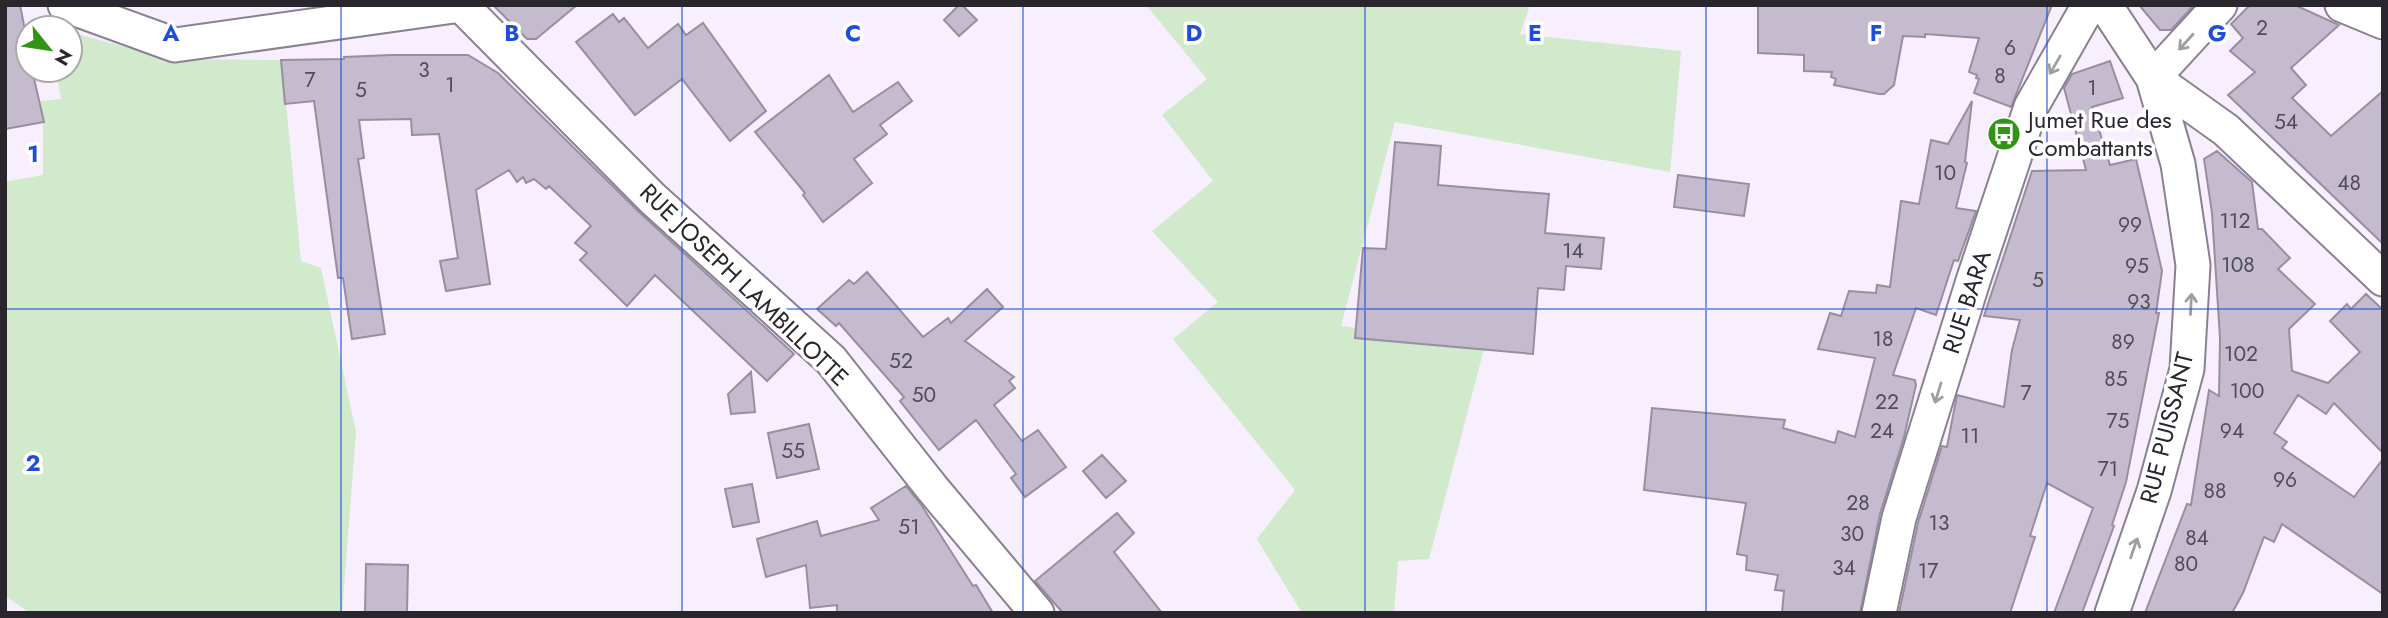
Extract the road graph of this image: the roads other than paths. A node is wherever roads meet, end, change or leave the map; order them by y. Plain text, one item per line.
1 (65, 5) edge
2 (461, 5) edge
3 (2089, 5) edge
4 (2105, 5) edge
5 (2220, 5) edge
6 (2342, 5) edge
7 (2383, 22) edge
8 (2153, 78) junction
9 (2383, 279) edge
10 (1037, 613) edge
11 (1878, 613) edge
12 (2112, 613) edge

1 - 2 street
2 - 10 street, RUE JOSEPH LAMBILLOTTE
3 -> 11 street, RUE BARA
4 - 8 street, RUE PUISSANT
5 -> 8 street
6 - 7 street
8 - 9 street
12 -> 8 street, RUE PUISSANT

